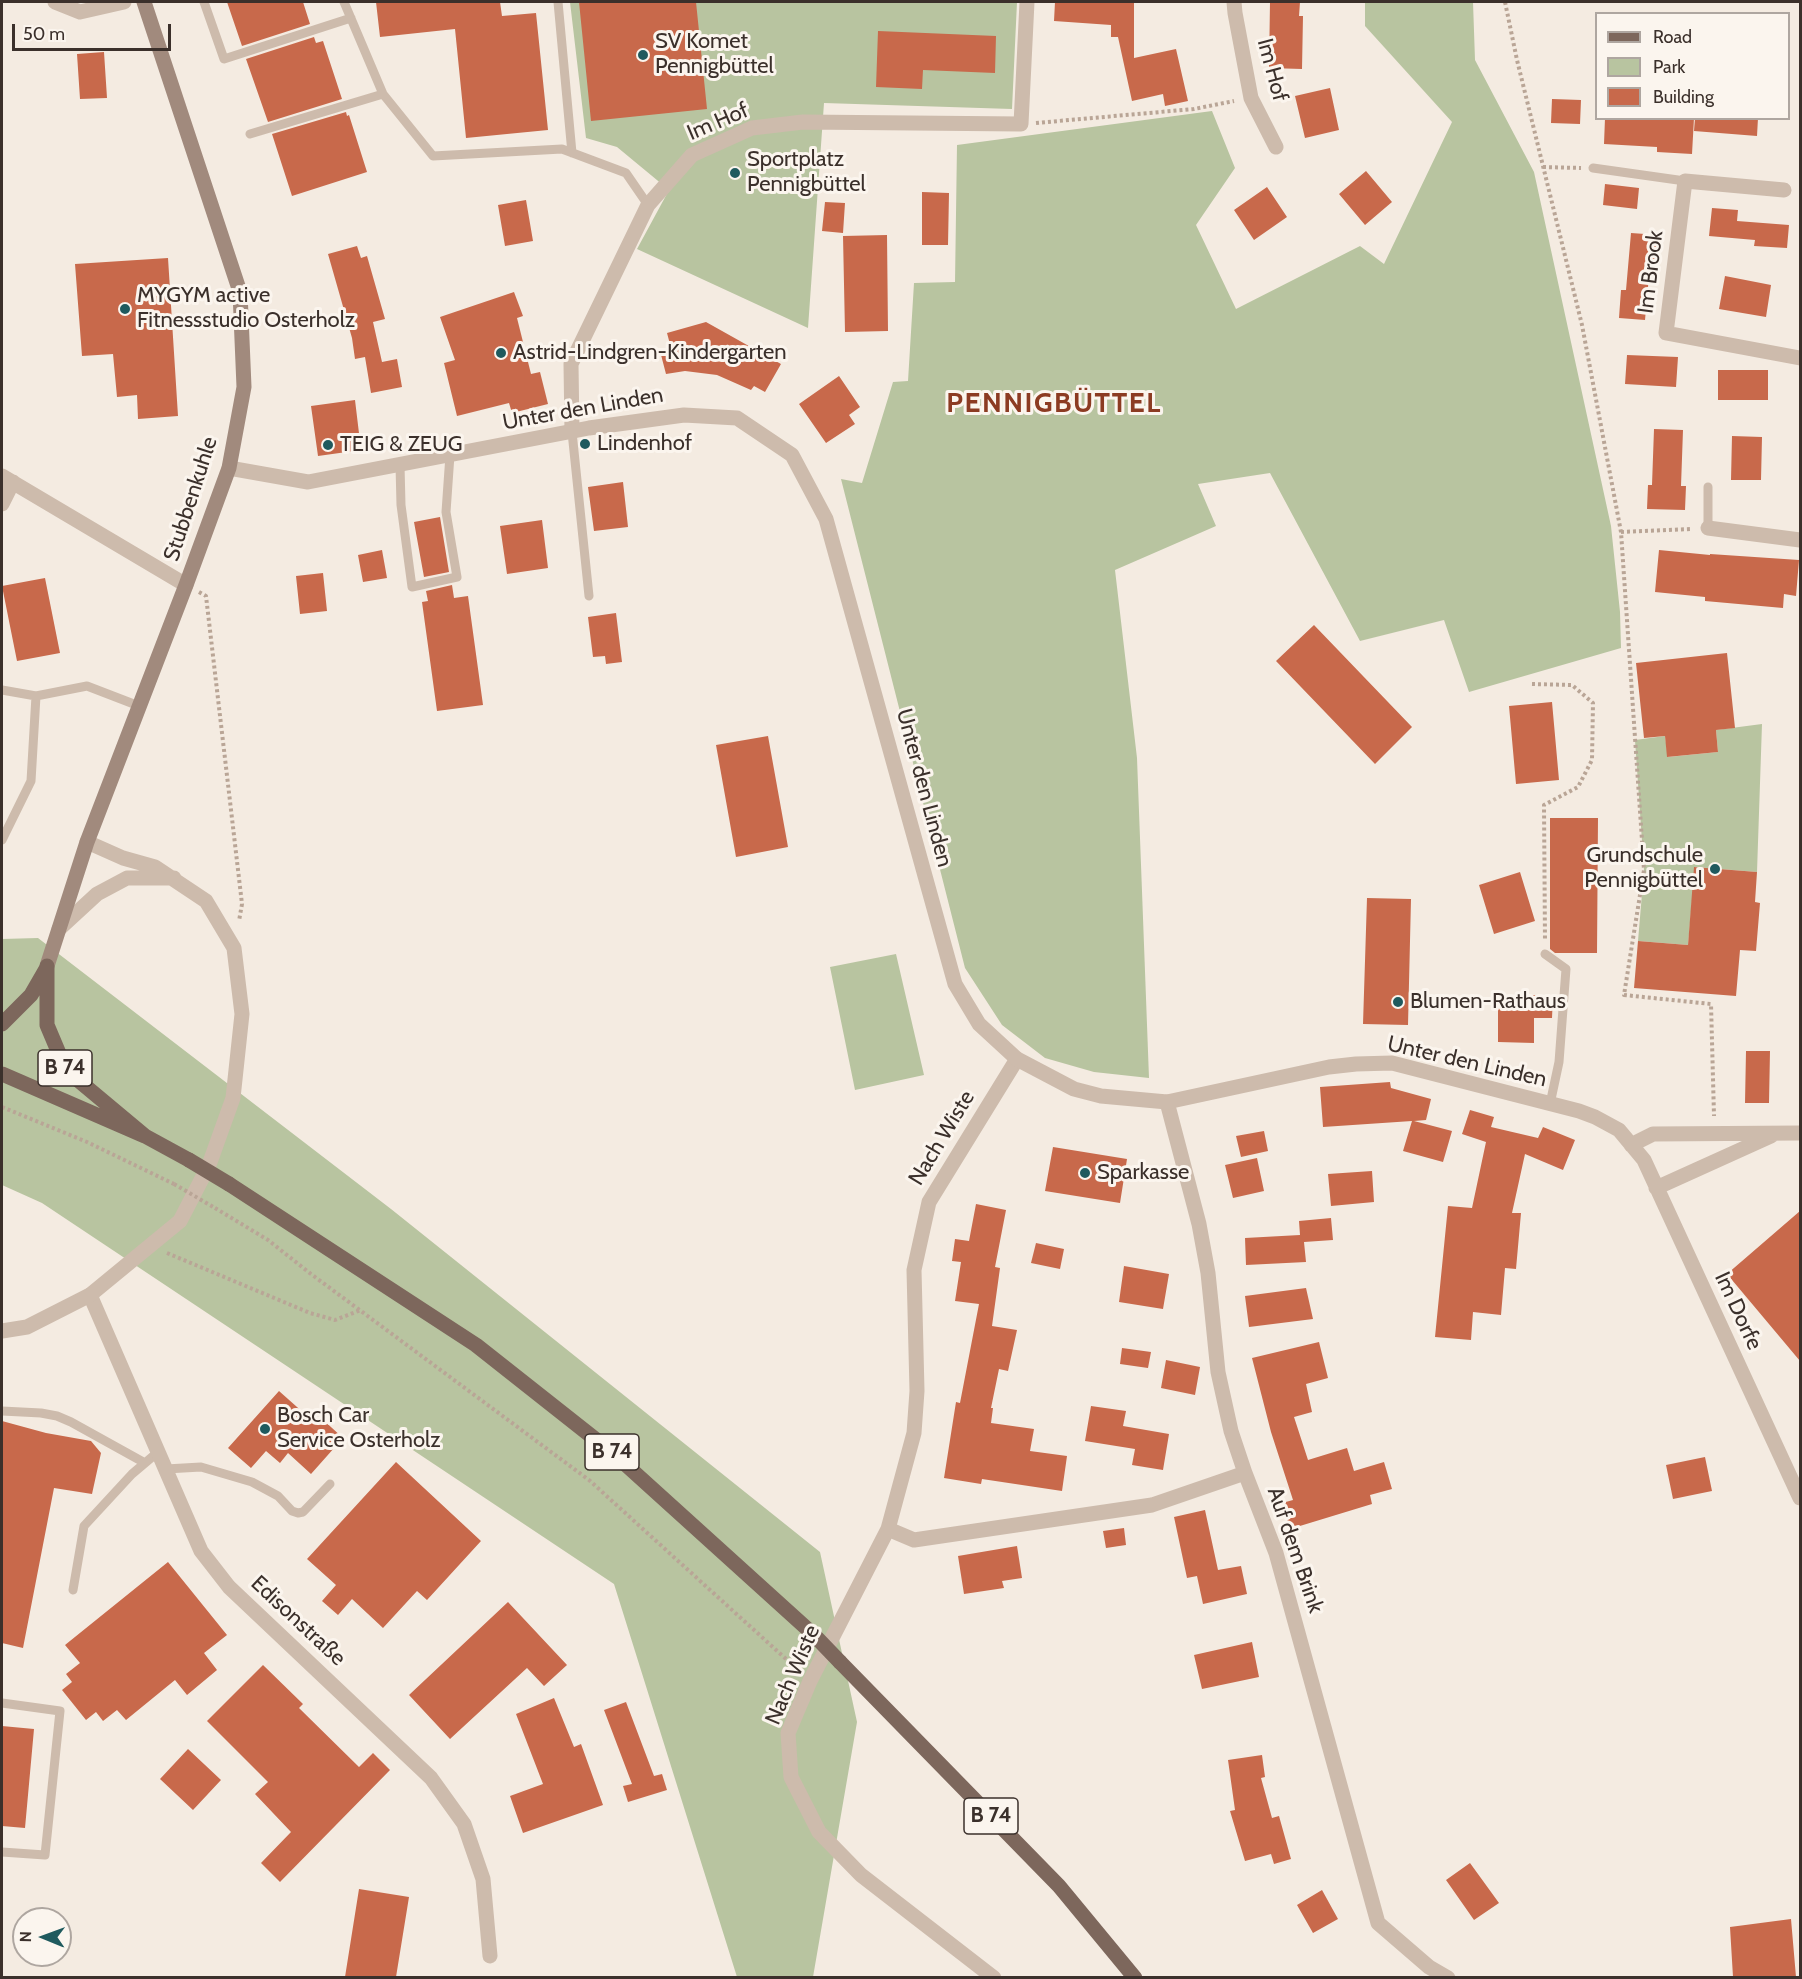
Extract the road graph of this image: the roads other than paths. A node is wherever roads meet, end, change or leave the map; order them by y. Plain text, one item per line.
1 (55, 2) edge
2 (124, 2) edge
3 (144, 2) edge
4 (204, 2) edge
5 (344, 2) edge
6 (558, 2) edge
7 (1027, 2) edge
8 (1234, 2) edge
9 (351, 18) junction
10 (383, 94) junction
11 (250, 134) dead end
12 (1276, 147) dead end
13 (572, 153) junction
14 (1593, 168) road end
15 (1684, 181) junction
16 (1784, 190) dead end
17 (648, 205) junction
18 (1800, 358) edge
19 (572, 432) junction
20 (450, 456) junction
21 (400, 465) junction
22 (229, 468) junction
23 (7, 479) edge
24 (1708, 487) dead end
25 (2, 504) edge
26 (1708, 528) joint
27 (1800, 540) edge
28 (186, 585) junction
29 (589, 596) dead end
30 (2, 690) edge
31 (36, 696) junction
32 (139, 706) junction
33 (2, 840) edge
34 (87, 842) junction
35 (174, 878) junction
36 (59, 929) junction
37 (1545, 954) road end
38 (47, 966) junction
39 (2, 1024) edge
40 (1017, 1059) junction
41 (2, 1074) edge
42 (1167, 1102) junction
43 (1550, 1104) junction
44 (1800, 1133) edge
45 (1776, 1134) junction
46 (145, 1136) junction
47 (1631, 1145) junction
48 (1656, 1188) junction
49 (90, 1295) junction
50 (2, 1331) edge
51 (2, 1411) edge
52 (158, 1452) junction
53 (145, 1463) junction
54 (166, 1469) junction
55 (1245, 1473) junction
56 (330, 1484) dead end
57 (1800, 1498) edge
58 (888, 1529) junction
59 (73, 1590) dead end
60 (2, 1703) edge
61 (2, 1852) edge
62 (490, 1956) dead end
63 (994, 1977) edge
64 (1135, 1977) edge
65 (1448, 1977) edge

1 - 2 street
3 - 22 main road, Stubbenkuhle
4 - 9 lane
5 - 9 lane
6 - 13 lane
7 - 17 street, Im Hof
8 - 12 street, Im Hof
9 - 10 lane
10 - 11 lane
10 - 13 lane
13 - 17 lane
14 - 15 lane
15 - 16 street
15 - 18 street, Im Brook
17 - 19 street, Im Hof
19 - 20 street, Unter den Linden
19 - 29 lane
19 - 40 street, Unter den Linden
20 - 21 street, Unter den Linden
20 - 21 lane
21 - 22 street, Unter den Linden
22 - 28 main road, Stubbenkuhle
23 - 25 street
23 - 28 street
24 - 26 lane
26 - 27 street
28 - 32 main road, Stubbenkuhle
30 - 31 lane
31 - 32 lane
31 - 33 lane
32 - 34 main road, Stubbenkuhle
34 - 35 street
34 - 36 main road, Stubbenkuhle
35 - 36 street
35 - 49 street
36 - 38 main road, Stubbenkuhle
37 - 43 lane
38 - 39 main road
38 - 46 main road, B 74
40 - 42 street, Unter den Linden
40 - 58 street, Nach Wiste
41 - 46 main road, B 74
42 - 43 street, Unter den Linden
42 - 55 street, Auf dem Brink
43 - 47 street, Unter den Linden
44 - 45 street
45 - 47 street
45 - 48 street
46 - 64 main road, B 74, bridge
47 - 48 street, Im Dorfe
48 - 57 street, Im Dorfe
49 - 50 street
49 - 52 street, Edisonstraße
51 - 53 lane
52 - 53 lane
52 - 54 street, Edisonstraße
53 - 59 lane
54 - 56 lane
54 - 62 street, Edisonstraße
55 - 58 street
55 - 65 street, Auf dem Brink
58 - 63 street, Nach Wiste
60 - 61 lane

